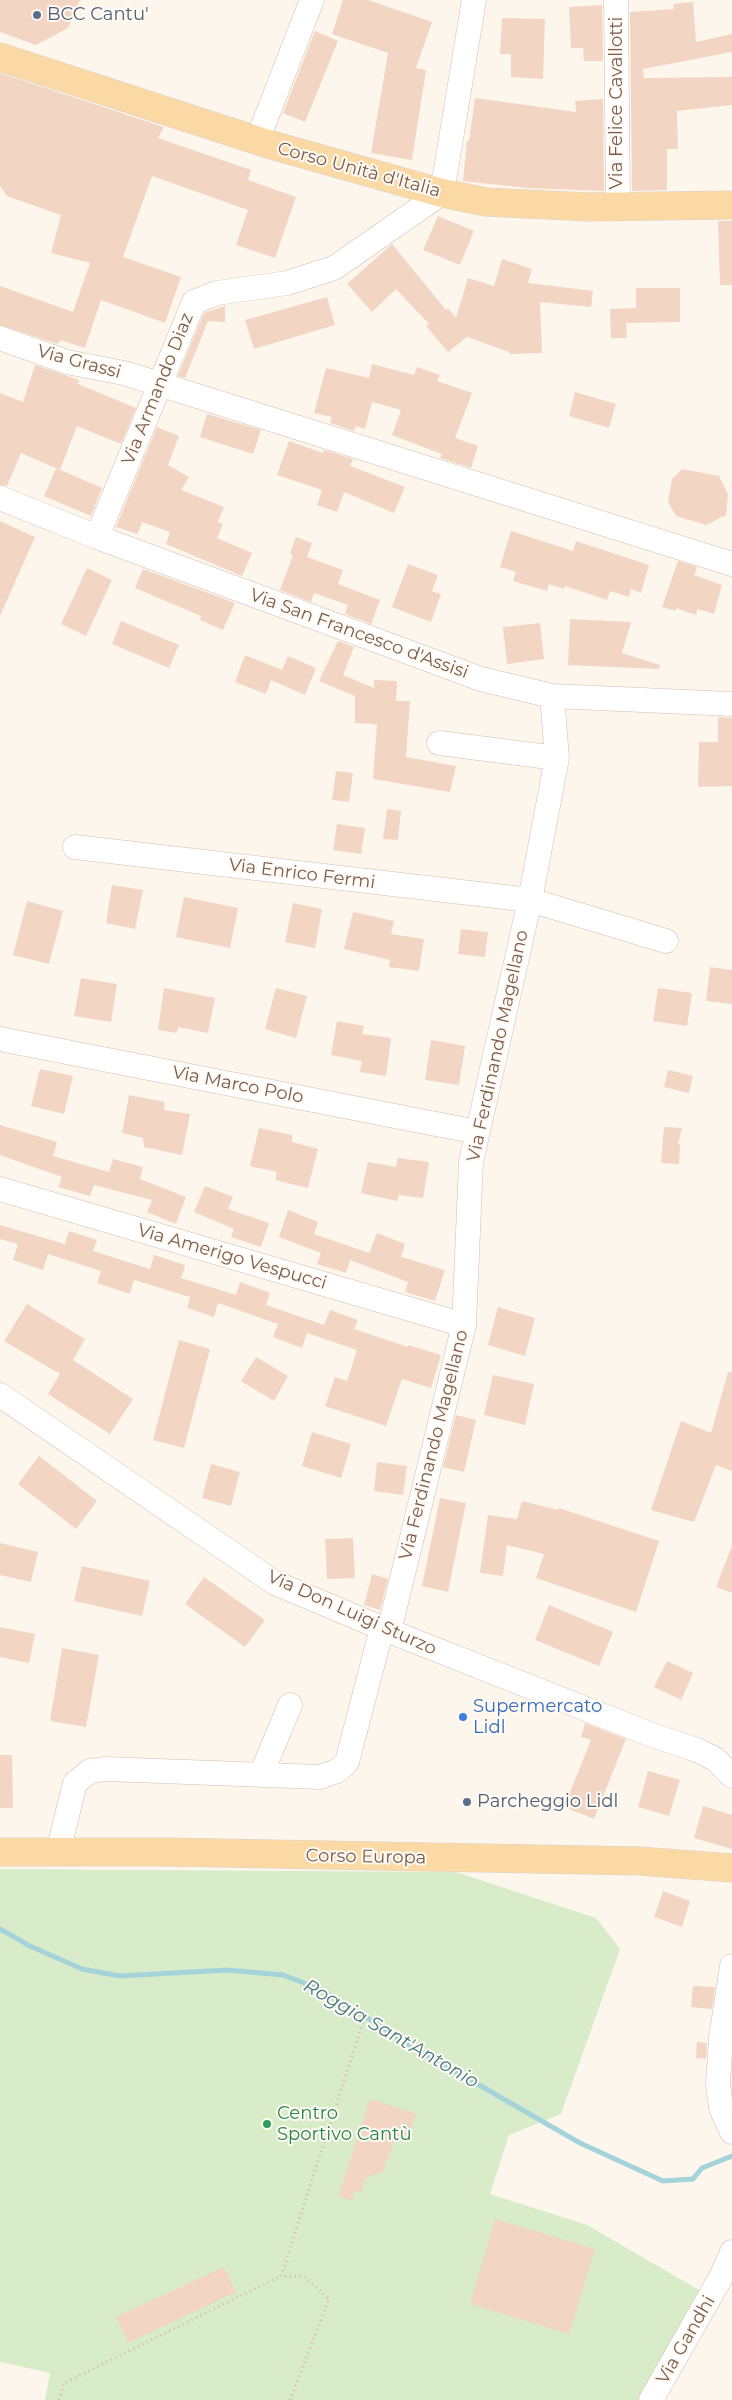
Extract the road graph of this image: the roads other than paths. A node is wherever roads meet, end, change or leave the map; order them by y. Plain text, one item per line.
1 (312, 0) edge
2 (474, 0) edge
3 (616, 0) edge
4 (0, 57) edge
5 (257, 141) junction
6 (442, 193) junction
7 (732, 205) edge
8 (618, 207) junction
9 (0, 338) edge
10 (159, 385) junction
11 (0, 498) edge
12 (98, 538) junction
13 (732, 564) edge
14 (552, 696) junction
15 (732, 704) edge
16 (439, 743) dead end
17 (557, 758) junction
18 (75, 847) dead end
19 (530, 900) junction
20 (666, 941) dead end
21 (0, 1039) edge
22 (477, 1132) junction
23 (0, 1189) edge
24 (464, 1325) junction
25 (0, 1395) edge
26 (385, 1630) junction
27 (290, 1705) dead end
28 (260, 1775) junction
29 (732, 1776) edge
30 (0, 1852) edge
31 (58, 1852) junction
32 (732, 1857) edge
33 (640, 1861) junction
34 (732, 1868) edge
35 (732, 1884) edge
36 (732, 1966) edge
37 (732, 2131) edge
38 (732, 2252) edge
39 (651, 2400) edge

1 - 5 street
2 - 6 street
3 - 8 street, Via Felice Cavallotti
4 - 5 main road, Corso Unità d'Italia
5 - 6 main road, Corso Unità d'Italia
6 - 8 main road, Corso Unità d'Italia
6 - 10 street, Via Armando Diaz
7 - 8 main road, Corso Unità d'Italia
9 - 10 street, Via Grassi
10 - 12 street, Via Armando Diaz
10 - 13 street, Via Grassi
11 - 12 street, Via San Francesco d'Assisi
12 - 14 street, Via San Francesco d'Assisi
14 - 15 street, Via San Francesco d'Assisi
14 - 17 street, Via Ferdinando Magellano
16 - 17 street
17 - 19 street, Via Ferdinando Magellano
18 - 19 street, Via Enrico Fermi
19 - 20 street, Via Enrico Fermi
19 - 22 street, Via Ferdinando Magellano
21 - 22 street, Via Marco Polo
22 - 24 street, Via Ferdinando Magellano
23 - 24 street, Via Amerigo Vespucci
24 - 26 street, Via Ferdinando Magellano
25 - 26 street, Via Don Luigi Sturzo
26 - 28 street, Via Ferdinando Magellano
26 - 29 street, Via Don Luigi Sturzo
27 - 28 street
28 - 31 street, Via Ferdinando Magellano
30 - 31 main road, Corso Europa
31 - 33 main road, Corso Europa
32 - 33 main road
33 - 34 main road, Corso Europa
33 - 35 main road
36 - 37 street
38 - 39 street, Via Gandhi

